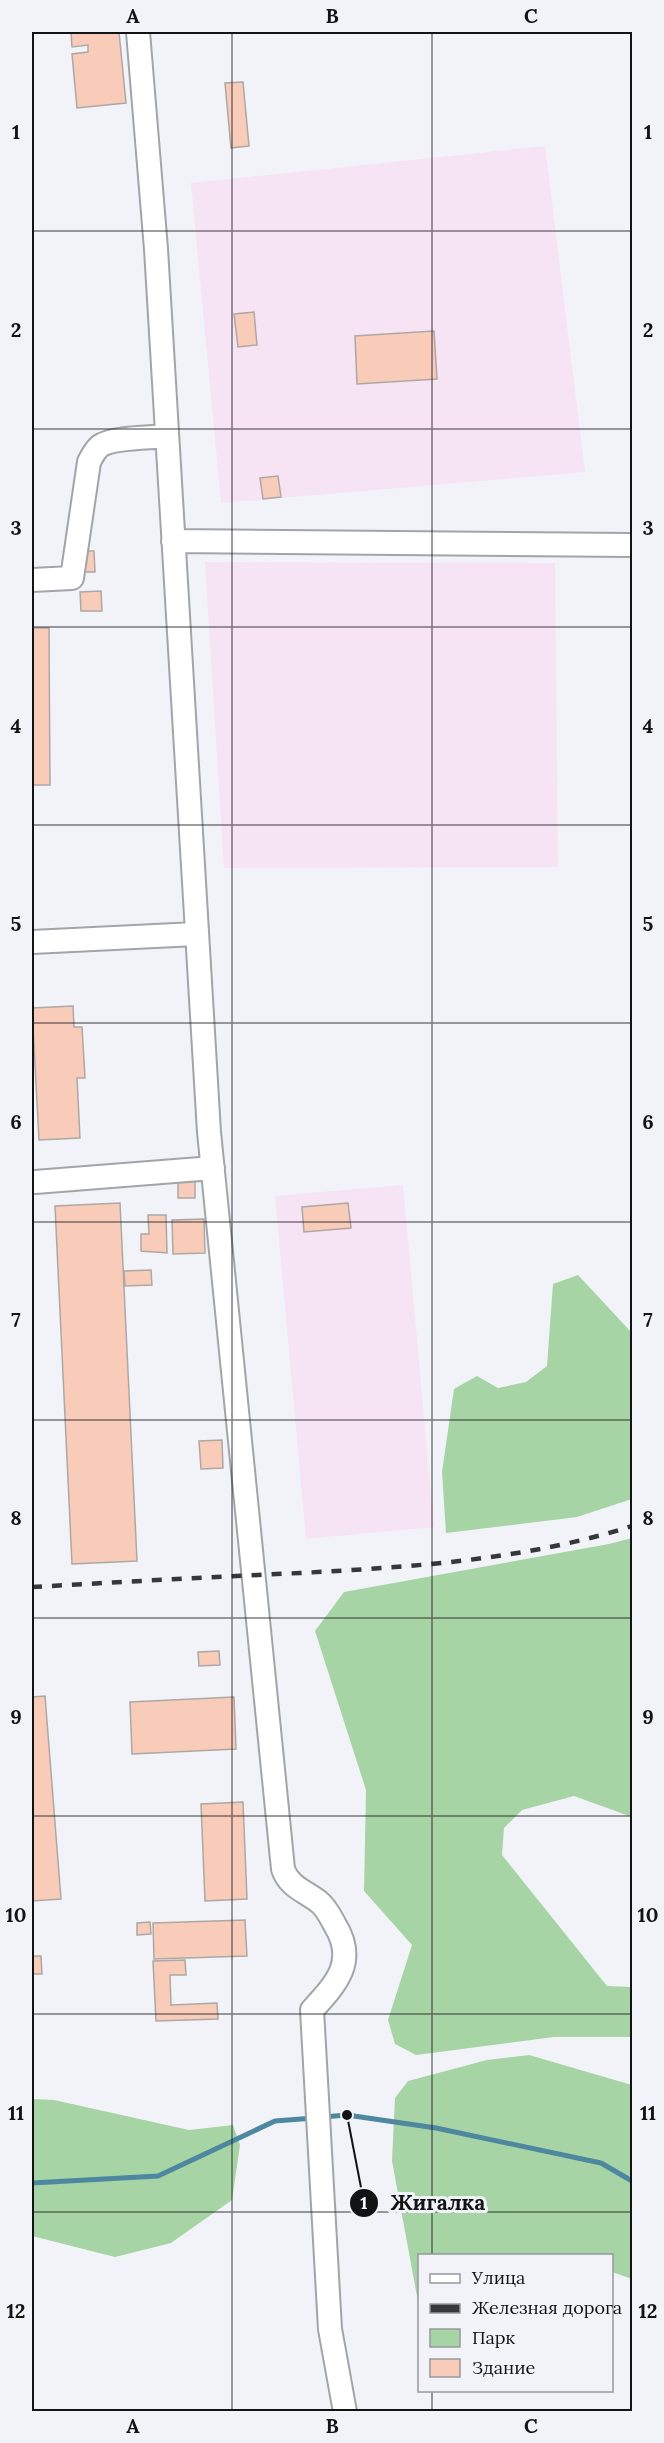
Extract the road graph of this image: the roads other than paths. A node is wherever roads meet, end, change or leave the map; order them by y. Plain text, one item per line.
1 (138, 32) edge
2 (167, 436) junction
3 (173, 541) junction
4 (633, 545) edge
5 (32, 580) edge
6 (196, 934) junction
7 (32, 942) edge
8 (213, 1168) junction
9 (35, 1182) dead end
10 (345, 2412) edge

1 - 2 street
2 - 3 street
2 - 5 street
3 - 4 street
3 - 6 street
6 - 7 street
6 - 8 street
8 - 9 street
8 - 10 street

